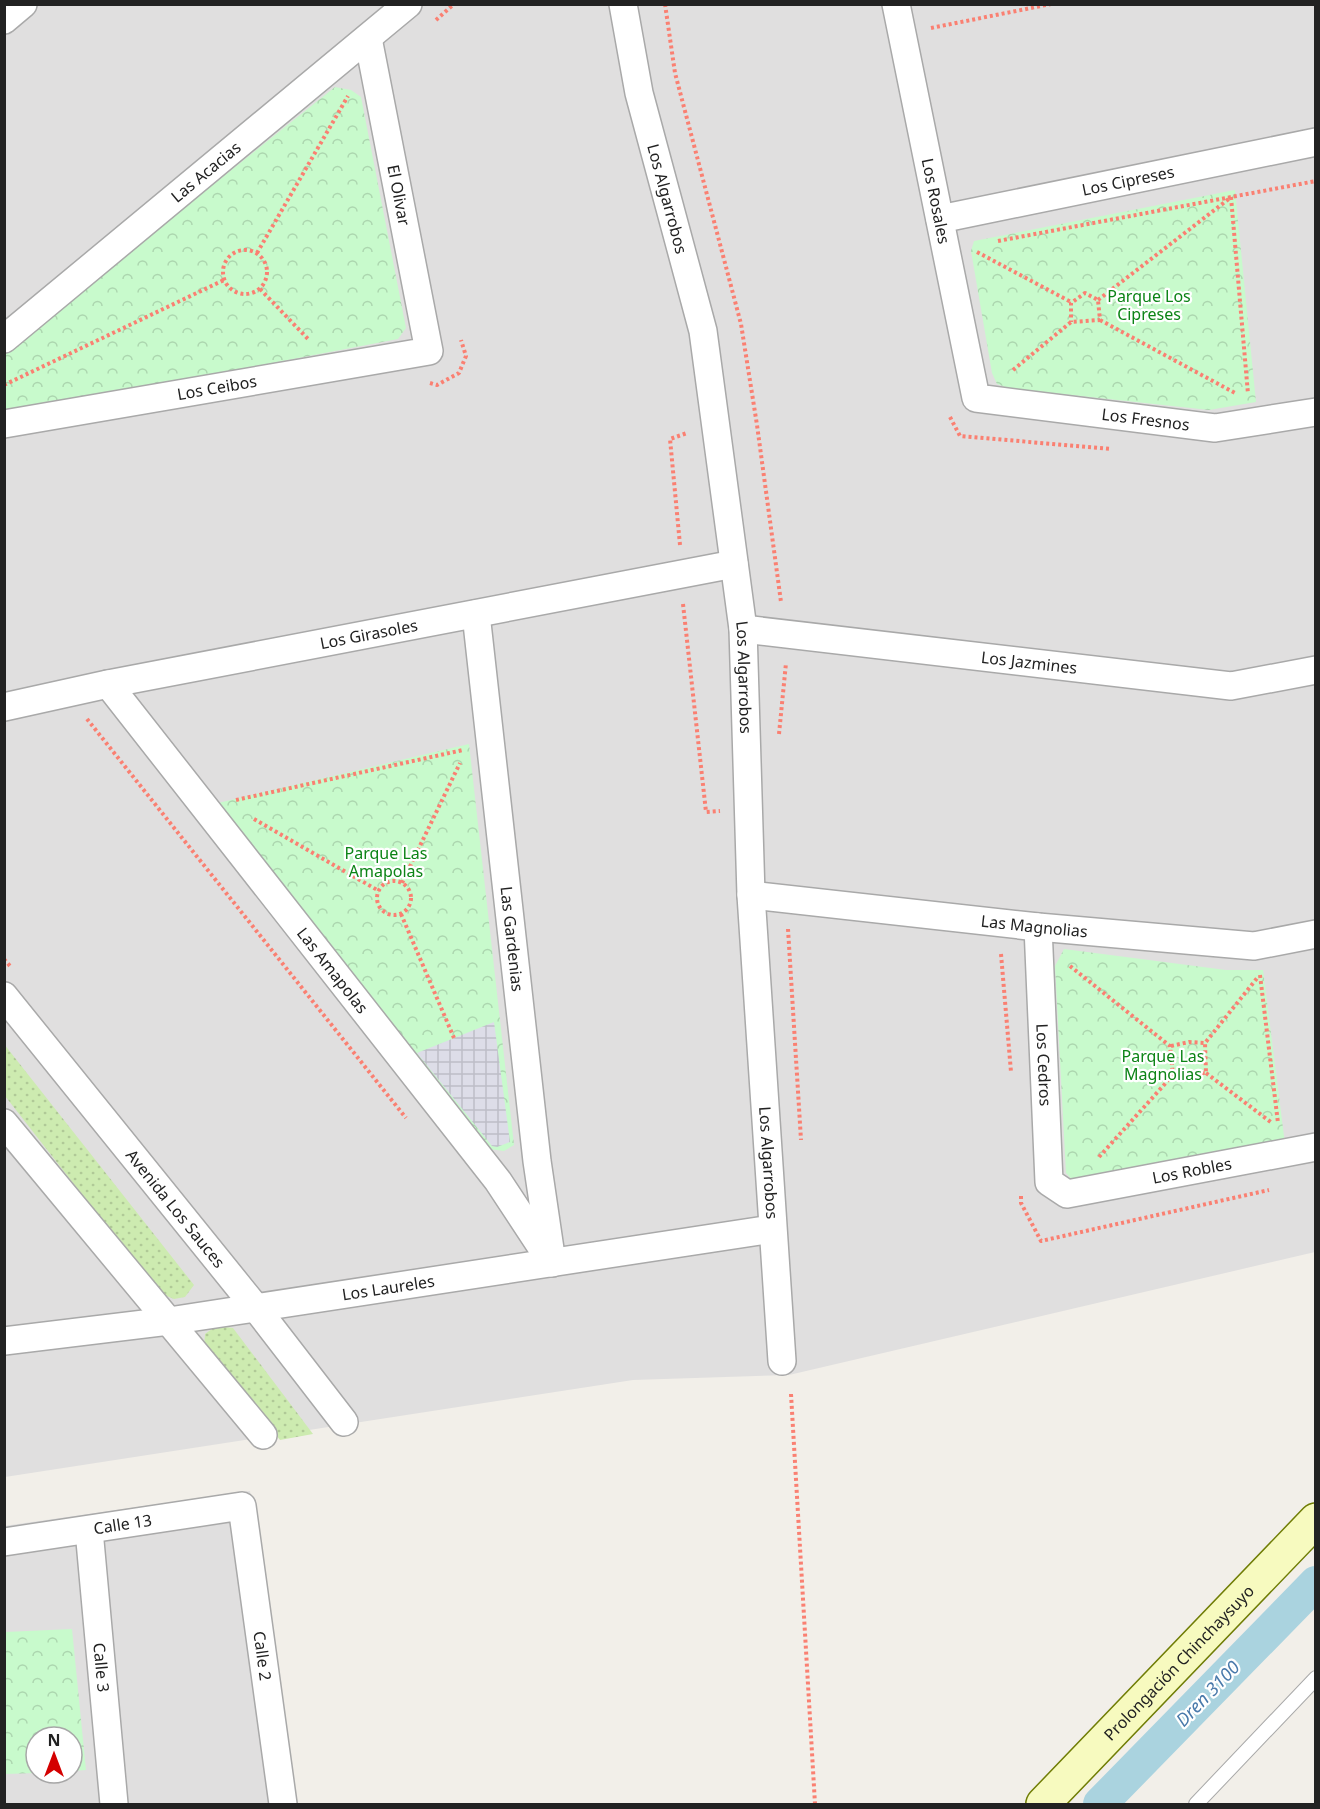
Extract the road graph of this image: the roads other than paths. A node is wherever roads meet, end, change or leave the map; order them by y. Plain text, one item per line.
1 (23, 4) edge
2 (408, 4) edge
3 (622, 4) edge
4 (896, 4) edge
5 (4, 20) edge
6 (368, 38) junction
7 (1316, 142) edge
8 (940, 219) junction
9 (4, 339) edge
10 (429, 351) joint
11 (976, 398) joint
12 (1316, 412) edge
13 (4, 424) edge
14 (734, 564) junction
15 (476, 615) junction
16 (743, 629) junction
17 (1316, 670) edge
18 (108, 684) junction
19 (4, 707) edge
20 (751, 895) junction
21 (1038, 927) junction
22 (1316, 934) edge
23 (4, 996) edge
24 (4, 1123) edge
25 (1316, 1147) edge
26 (1067, 1194) joint
27 (772, 1229) junction
28 (552, 1263) junction
29 (256, 1308) junction
30 (169, 1321) junction
31 (4, 1341) edge
32 (782, 1361) dead end
33 (344, 1422) dead end
34 (263, 1436) dead end
35 (242, 1506) joint
36 (1316, 1520) edge
37 (89, 1530) junction
38 (4, 1542) edge
39 (1316, 1678) edge
40 (114, 1804) edge
41 (283, 1804) edge
42 (1043, 1804) edge
43 (1196, 1804) edge

1 - 5 street
2 - 6 street, Las Acacias
3 - 14 street, Los Algarrobos
4 - 8 street, Los Rosales
6 - 9 street, Las Acacias
6 - 10 street, El Olivar
7 - 8 street, Los Cipreses
8 - 11 street, Los Rosales
10 - 13 street, Los Ceibos
11 - 12 street, Los Fresnos
14 - 15 street, Los Girasoles
14 - 16 street, Los Algarrobos
15 - 18 street, Los Girasoles
15 - 28 street, Las Gardenias
16 - 17 street, Los Jazmines
16 - 20 street, Los Algarrobos
18 - 19 street, Los Girasoles
18 - 28 street, Las Amapolas
20 - 21 street, Las Magnolias
20 - 27 street, Los Algarrobos
21 - 22 street, Las Magnolias
21 - 26 street, Los Cedros
23 - 29 street, Avenida Los Sauces
24 - 30 street
25 - 26 street, Los Robles
27 - 28 street, Los Laureles
27 - 32 street, Los Algarrobos
28 - 29 street, Los Laureles
29 - 30 street, Los Laureles
29 - 33 street, Avenida Los Sauces
30 - 31 street, Los Laureles
30 - 34 street
35 - 37 street, Calle 13
35 - 41 street, Calle 2
36 - 42 street, Prolongación Chinchaysuyo
37 - 38 street, Calle 13
37 - 40 street, Calle 3
39 - 43 lane

